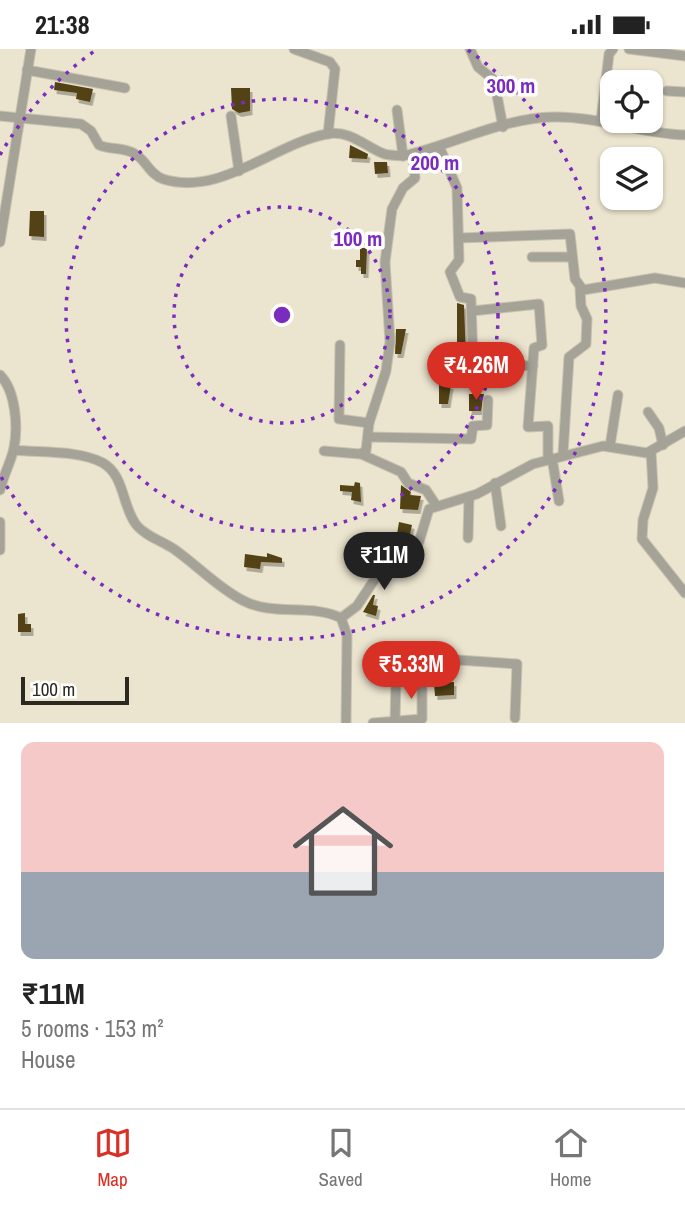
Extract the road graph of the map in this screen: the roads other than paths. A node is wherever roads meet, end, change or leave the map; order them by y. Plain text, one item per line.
1 (32, 49) edge
2 (294, 49) edge
3 (470, 49) edge
4 (612, 49) edge
5 (629, 49) edge
6 (685, 56) edge
7 (27, 70) junction
8 (608, 70) edge
9 (125, 88) dead end
10 (667, 91) dead end
11 (685, 92) edge
12 (397, 110) dead end
13 (0, 116) edge
14 (231, 116) dead end
15 (18, 119) junction
16 (600, 121) edge
17 (503, 127) junction
18 (643, 133) edge
19 (328, 134) junction
20 (685, 135) edge
21 (439, 146) junction
22 (413, 154) junction
23 (403, 156) junction
24 (239, 171) junction
25 (459, 239) junction
26 (0, 242) edge
27 (532, 257) dead end
28 (571, 257) junction
29 (685, 283) edge
30 (580, 289) junction
31 (472, 311) junction
32 (340, 345) dead end
33 (473, 362) dead end
34 (507, 365) dead end
35 (533, 366) junction
36 (0, 375) edge
37 (618, 395) dead end
38 (488, 400) dead end
39 (648, 412) dead end
40 (369, 423) junction
41 (685, 431) edge
42 (369, 437) junction
43 (663, 445) junction
44 (610, 446) junction
45 (14, 450) junction
46 (324, 451) dead end
47 (652, 451) junction
48 (361, 454) junction
49 (563, 454) junction
50 (550, 458) junction
51 (495, 483) junction
52 (0, 490) edge
53 (469, 497) junction
54 (559, 501) dead end
55 (436, 505) junction
56 (0, 522) edge
57 (501, 526) dead end
58 (468, 538) dead end
59 (0, 550) edge
60 (685, 593) edge
61 (341, 618) junction
62 (396, 680) dead end
63 (515, 718) dead end
64 (395, 722) edge
65 (346, 723) edge
66 (373, 723) edge

1 - 7 street
2 - 19 street
3 - 17 street
4 - 8 street
5 - 6 street
7 - 9 street
7 - 15 street
10 - 11 street
12 - 23 street
13 - 15 street
14 - 24 street
15 - 24 street
15 - 26 street
16 - 17 street
17 - 21 street
18 - 20 street
19 - 23 street
19 - 24 street
21 - 22 street
21 - 25 street
22 - 23 street
22 - 40 street
25 - 28 street
25 - 31 street
27 - 28 street
28 - 30 street
29 - 30 street
30 - 49 street
31 - 33 street
31 - 35 street
32 - 40 street
34 - 35 street
35 - 50 street
36 - 45 street
37 - 44 street
38 - 42 street
39 - 43 street
40 - 42 street
41 - 43 street
42 - 48 street
43 - 47 street
44 - 47 street
44 - 49 street
45 - 52 street
45 - 61 street
46 - 48 street
47 - 60 street
48 - 55 street
49 - 50 street
50 - 51 street
50 - 54 street
51 - 53 street
51 - 57 street
53 - 55 street
53 - 58 street
55 - 61 street
56 - 59 street
61 - 65 street
62 - 64 street
63 - 64 street
64 - 66 street

